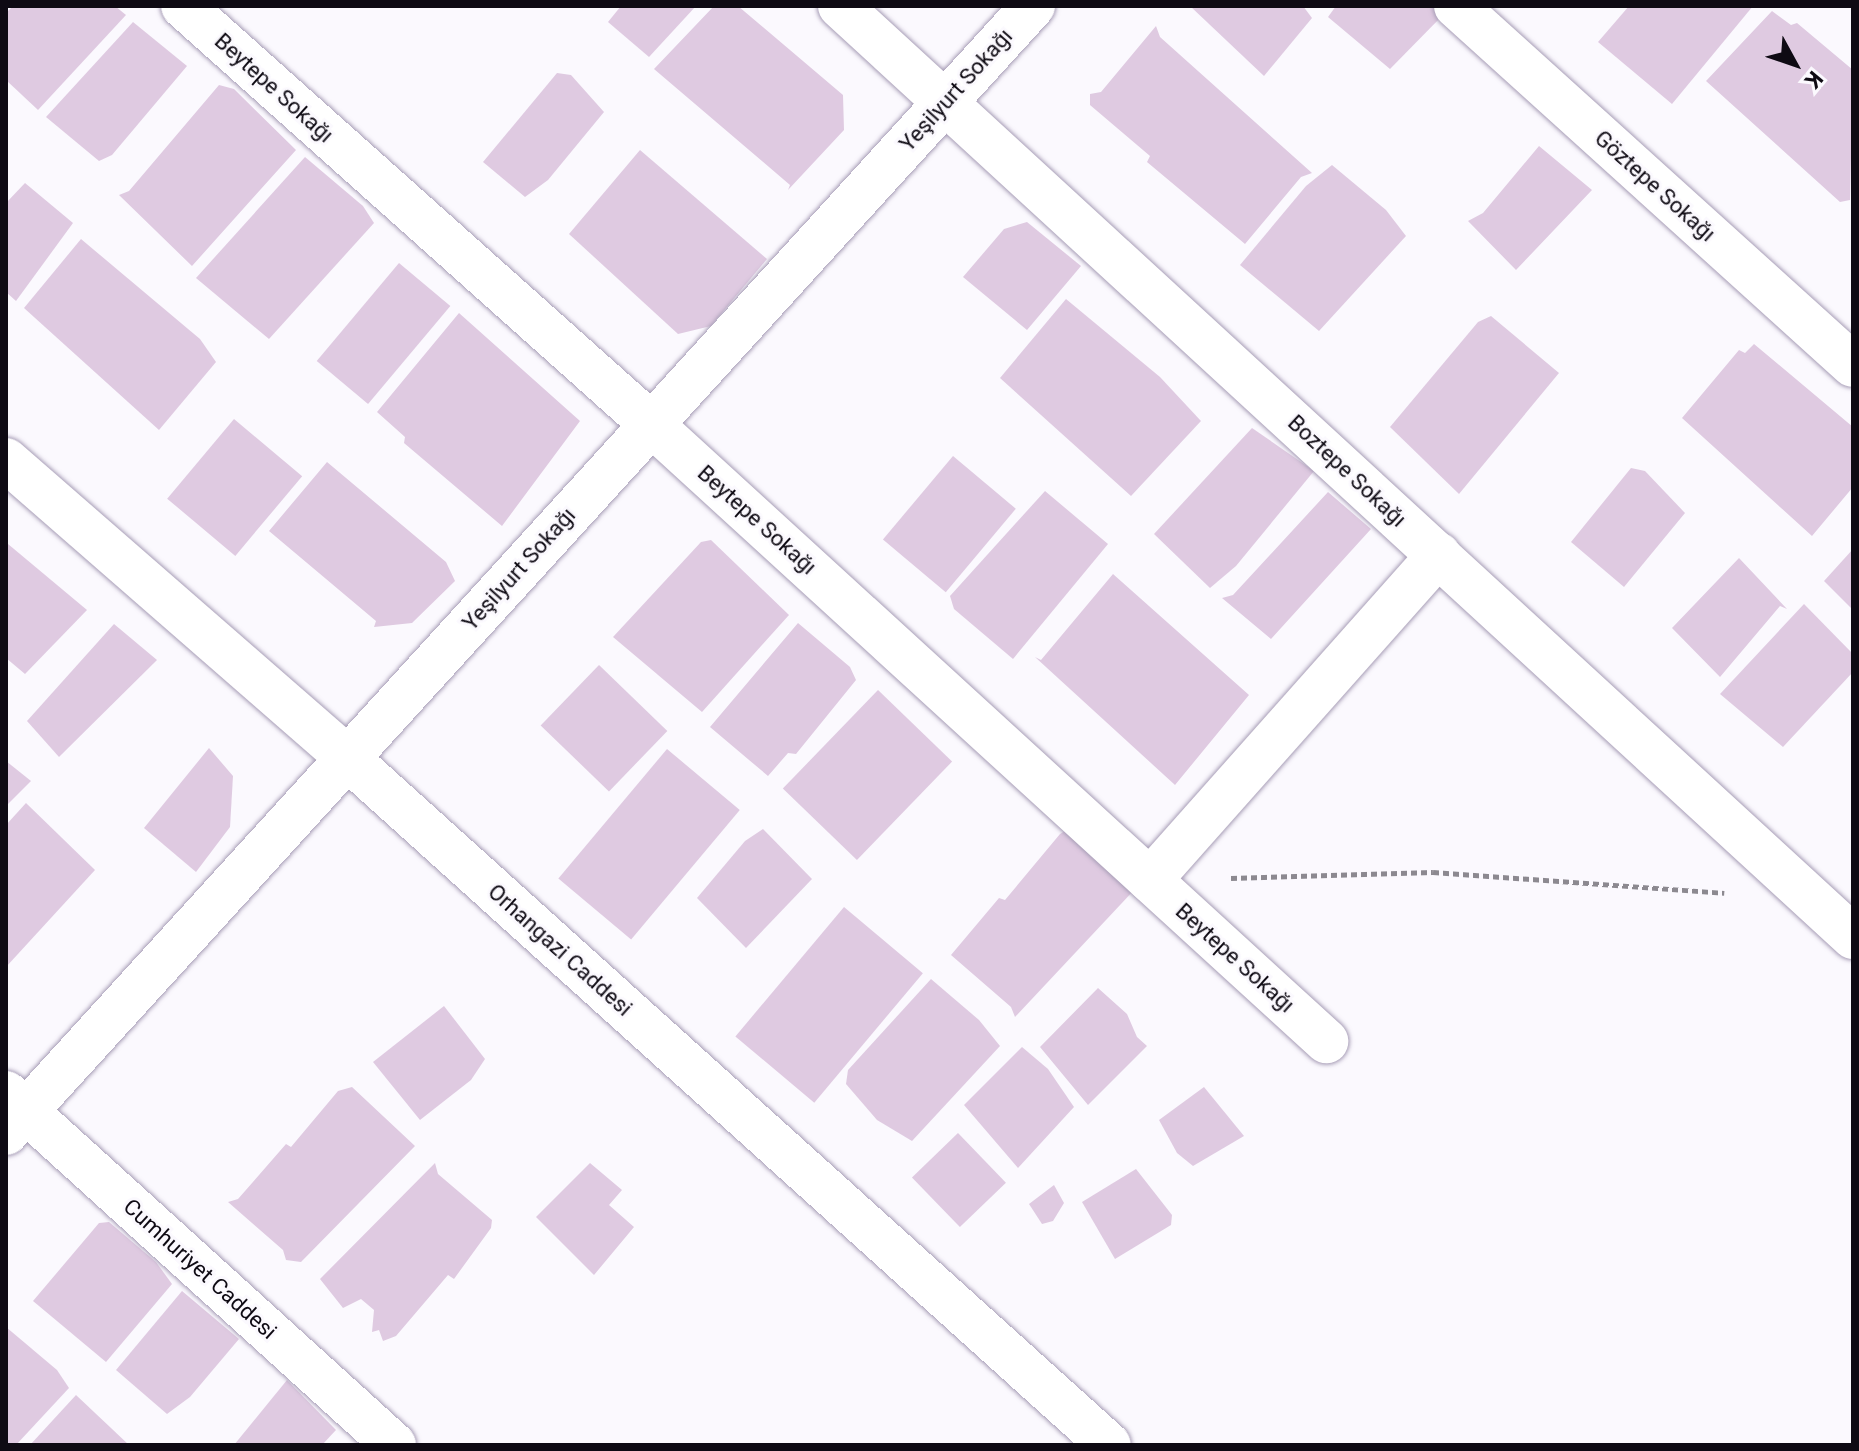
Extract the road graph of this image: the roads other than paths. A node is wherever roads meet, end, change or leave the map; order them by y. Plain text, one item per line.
1 (183, 6) edge
2 (840, 6) edge
3 (1033, 6) edge
4 (1456, 6) edge
5 (946, 100) junction
6 (1853, 365) edge
7 (651, 424) junction
8 (6, 460) edge
9 (1439, 555) junction
10 (346, 757) junction
11 (1150, 880) junction
12 (1853, 937) edge
13 (1326, 1041) dead end
14 (12, 1112) edge
15 (394, 1445) edge
16 (1109, 1445) edge

1 - 7 street, Beytepe Sokağı
2 - 5 street, Boztepe Sokağı
3 - 5 street, Yeşilyurt Sokağı
4 - 6 street, Göztepe Sokağı
5 - 7 street, Yeşilyurt Sokağı
5 - 9 street, Boztepe Sokağı
7 - 10 street, Yeşilyurt Sokağı
7 - 11 street, Beytepe Sokağı
8 - 10 street, Orhangazi Caddesi
9 - 11 street
9 - 12 street, Boztepe Sokağı
10 - 14 street, Yeşilyurt Sokağı
10 - 16 street, Orhangazi Caddesi
11 - 13 street, Beytepe Sokağı
14 - 15 street, Cumhuriyet Caddesi

